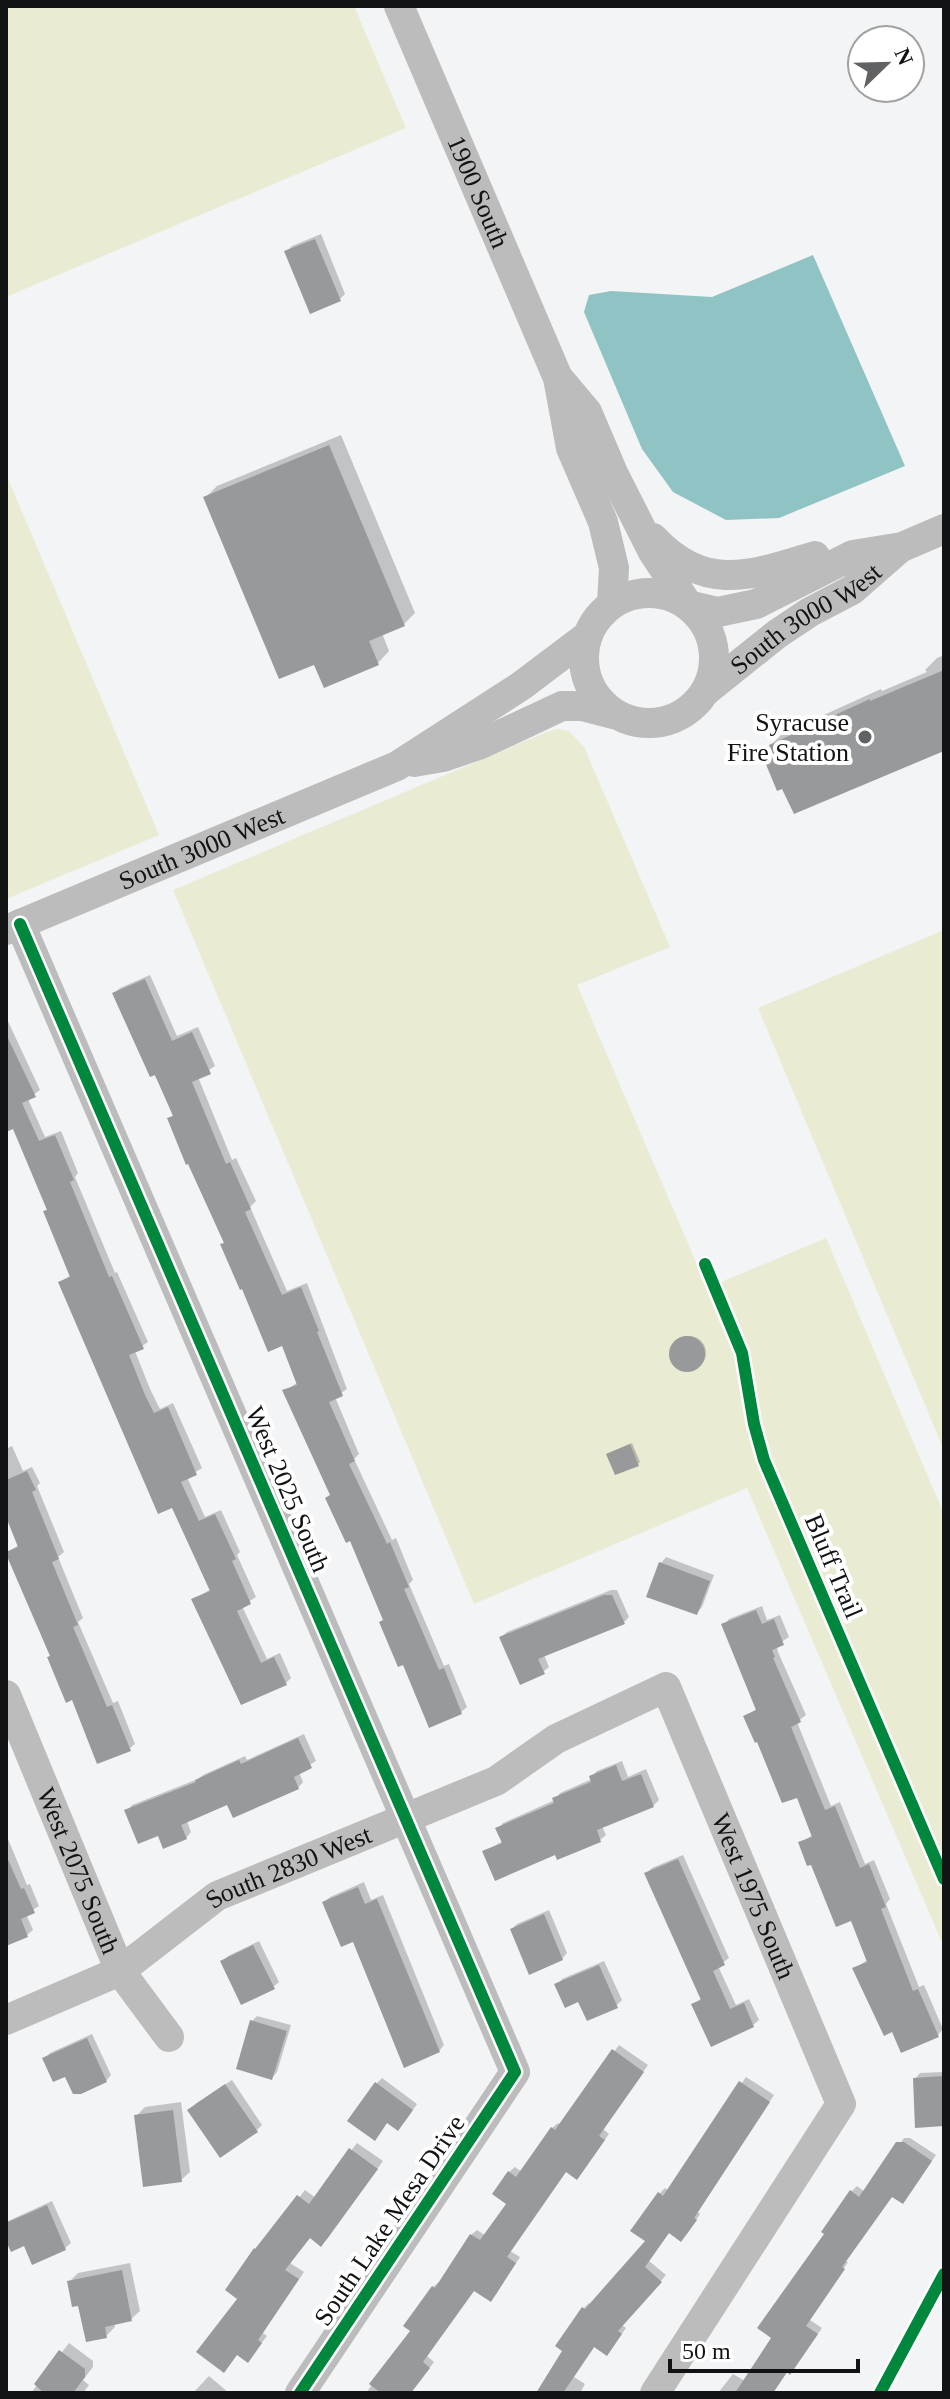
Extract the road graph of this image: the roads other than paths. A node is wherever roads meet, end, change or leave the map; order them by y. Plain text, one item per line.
1 (399, 6) edge
2 (558, 378) junction
3 (636, 520) junction
4 (944, 529) edge
5 (902, 547) junction
6 (853, 555) junction
7 (612, 603) junction
8 (688, 605) junction
9 (586, 637) junction
10 (707, 690) junction
11 (613, 714) junction
12 (397, 766) junction
13 (13, 927) edge
14 (666, 1687) joint
15 (6, 1695) edge
16 (405, 1817) junction
17 (120, 1971) junction
18 (6, 2020) edge
19 (169, 2037) dead end
20 (515, 2072) joint
21 (300, 2393) edge
22 (655, 2393) edge

1 - 2 street, 1900 South
2 - 3 street
2 - 7 street
3 - 6 street
3 - 8 street
4 - 5 street, South 3000 West
5 - 6 street, South 3000 West
5 - 10 street, South 3000 West
6 - 8 street, South 3000 West
7 - 8 street
7 - 9 street
8 - 10 street
9 - 11 street
9 - 12 street, South 3000 West
10 - 11 street
11 - 12 street, South 3000 West
12 - 13 street, South 3000 West
13 - 16 street, West 2025 South
14 - 16 street, South 2830 West
14 - 22 street, West 1975 South
15 - 17 street, West 2075 South
16 - 17 street, South 2830 West
16 - 20 street, West 2025 South
17 - 18 street, South 2830 West
17 - 19 street, West 2075 South
20 - 21 street, South Lake Mesa Drive

